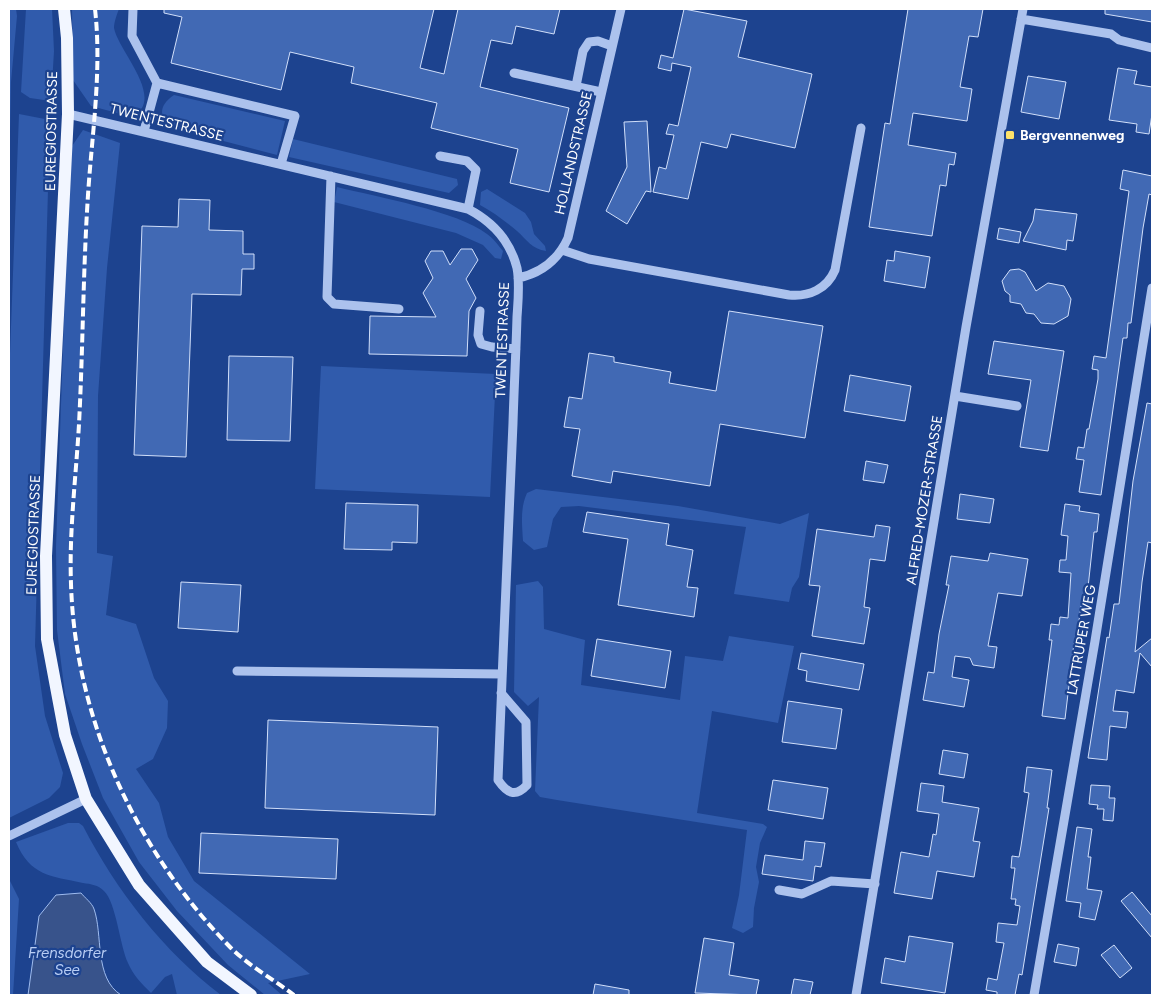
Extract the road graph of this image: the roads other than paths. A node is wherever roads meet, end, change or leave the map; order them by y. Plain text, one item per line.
1 (64, 9) edge
2 (133, 9) edge
3 (621, 9) edge
4 (1023, 9) edge
5 (1022, 19) junction
6 (612, 46) junction
7 (1152, 48) edge
8 (514, 73) dead end
9 (157, 83) junction
10 (576, 86) junction
11 (602, 92) junction
12 (68, 114) junction
13 (861, 128) dead end
14 (144, 131) junction
15 (440, 156) dead end
16 (281, 164) junction
17 (331, 176) junction
18 (468, 209) junction
19 (562, 250) junction
20 (518, 278) junction
21 (1152, 288) edge
22 (400, 309) dead end
23 (480, 311) dead end
24 (516, 349) junction
25 (1142, 354) junction
26 (1152, 355) edge
27 (955, 396) junction
28 (1017, 406) dead end
29 (237, 671) dead end
30 (502, 674) junction
31 (501, 693) junction
32 (86, 799) junction
33 (9, 836) edge
34 (875, 884) junction
35 (778, 890) dead end
36 (251, 995) edge
37 (856, 995) edge
38 (1034, 995) edge

1 - 12 main road, EUREGIOSTRASSE
2 - 9 street
3 - 6 street, HOLLANDSTRASSE
4 - 5 street, ALFRED-MOZER-STRASSE
5 - 7 street
5 - 27 street, ALFRED-MOZER-STRASSE
6 - 10 street
6 - 11 street, HOLLANDSTRASSE
8 - 10 street
9 - 14 street
9 - 16 street
10 - 11 street
11 - 19 street, HOLLANDSTRASSE
12 - 14 street, TWENTESTRASSE
12 - 32 main road, EUREGIOSTRASSE
13 - 19 street
14 - 16 street, TWENTESTRASSE
15 - 18 street
16 - 17 street, TWENTESTRASSE
17 - 18 street, TWENTESTRASSE
17 - 22 street
18 - 20 street, TWENTESTRASSE
19 - 20 street, HOLLANDSTRASSE
20 - 24 street, TWENTESTRASSE
21 - 25 street, LATTRUPER WEG
23 - 24 street
24 - 30 street, TWENTESTRASSE
25 - 26 street
25 - 38 street, LATTRUPER WEG
27 - 28 street
27 - 34 street, ALFRED-MOZER-STRASSE
29 - 30 street
30 - 31 street, TWENTESTRASSE
31 - 31 street, TWENTESTRASSE
32 - 33 street
32 - 36 main road, EUREGIOSTRASSE
34 - 35 street
34 - 37 street, ALFRED-MOZER-STRASSE

